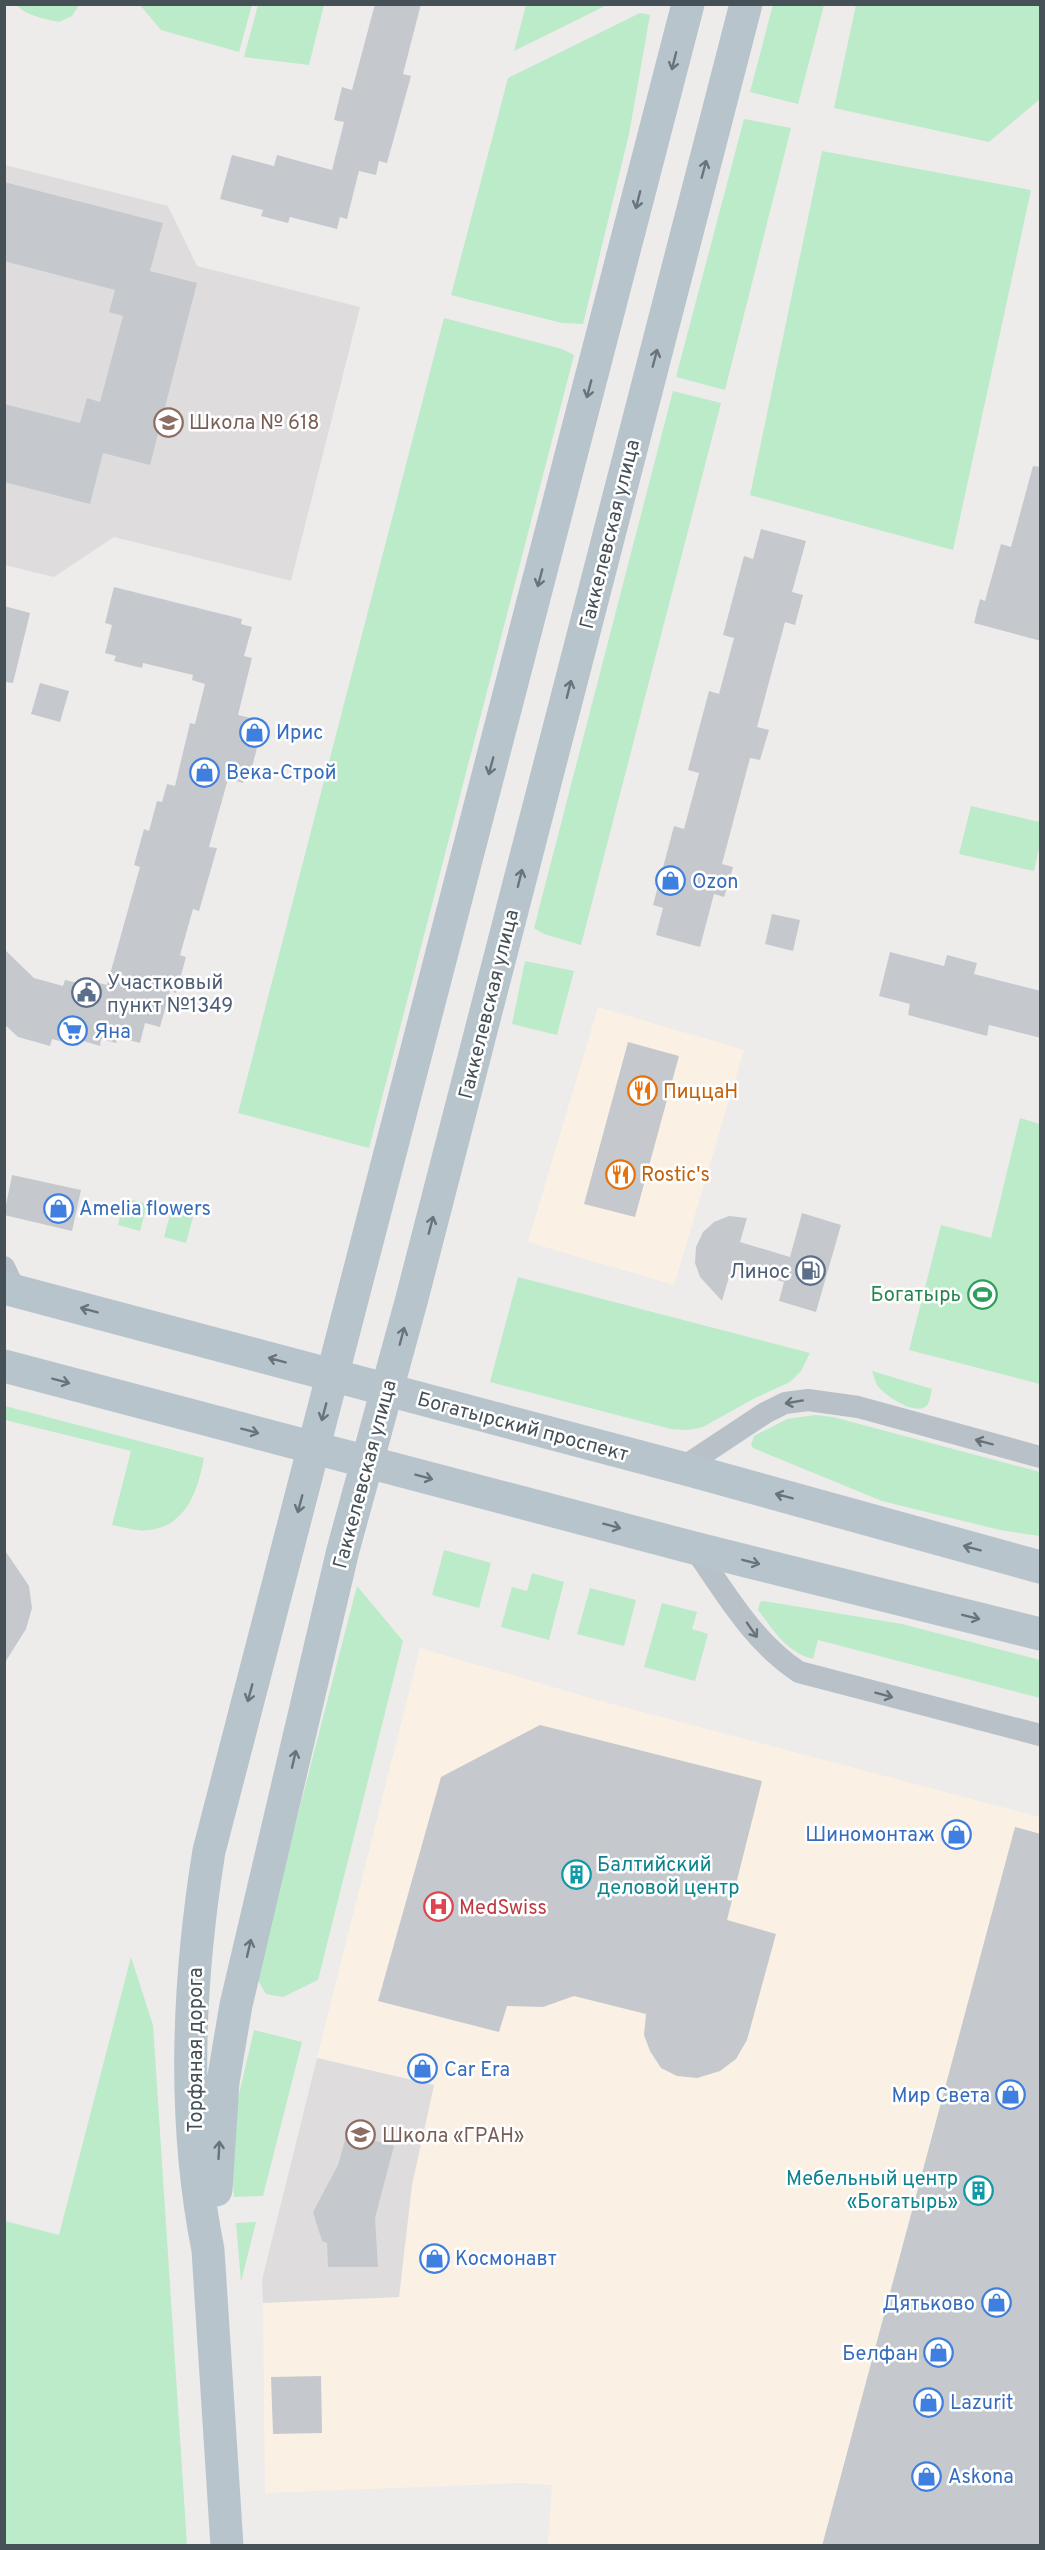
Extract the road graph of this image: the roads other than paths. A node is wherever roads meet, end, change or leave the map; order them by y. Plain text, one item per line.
1 (688, 4) edge
2 (746, 4) edge
3 (8, 1282) edge
4 (4, 1366) edge
5 (334, 1375) junction
6 (387, 1390) junction
7 (315, 1448) junction
8 (1041, 1457) edge
9 (367, 1462) junction
10 (682, 1468) junction
11 (694, 1548) junction
12 (1041, 1567) edge
13 (1041, 1634) edge
14 (1041, 1735) edge
15 (236, 2005) joint
16 (208, 2250) junction
17 (228, 2546) edge

1 -> 5 main road
6 -> 2 main road, Гаккелевская улица
5 -> 3 main road, Богатырский проспект
4 -> 7 main road
5 - 6 main road, Богатырский проспект
5 -> 7 main road
6 - 9 main road, Гаккелевская улица
6 - 10 main road, Богатырский проспект
7 - 9 main road
7 -> 16 main road, Торфяная дорога
8 -> 10 street
9 -> 11 main road
15 -> 9 main road, Гаккелевская улица
12 -> 10 main road, Богатырский проспект
11 -> 13 main road
11 -> 14 street
16 -> 15 main road, Торфяная дорога
16 - 17 main road, Торфяная дорога

